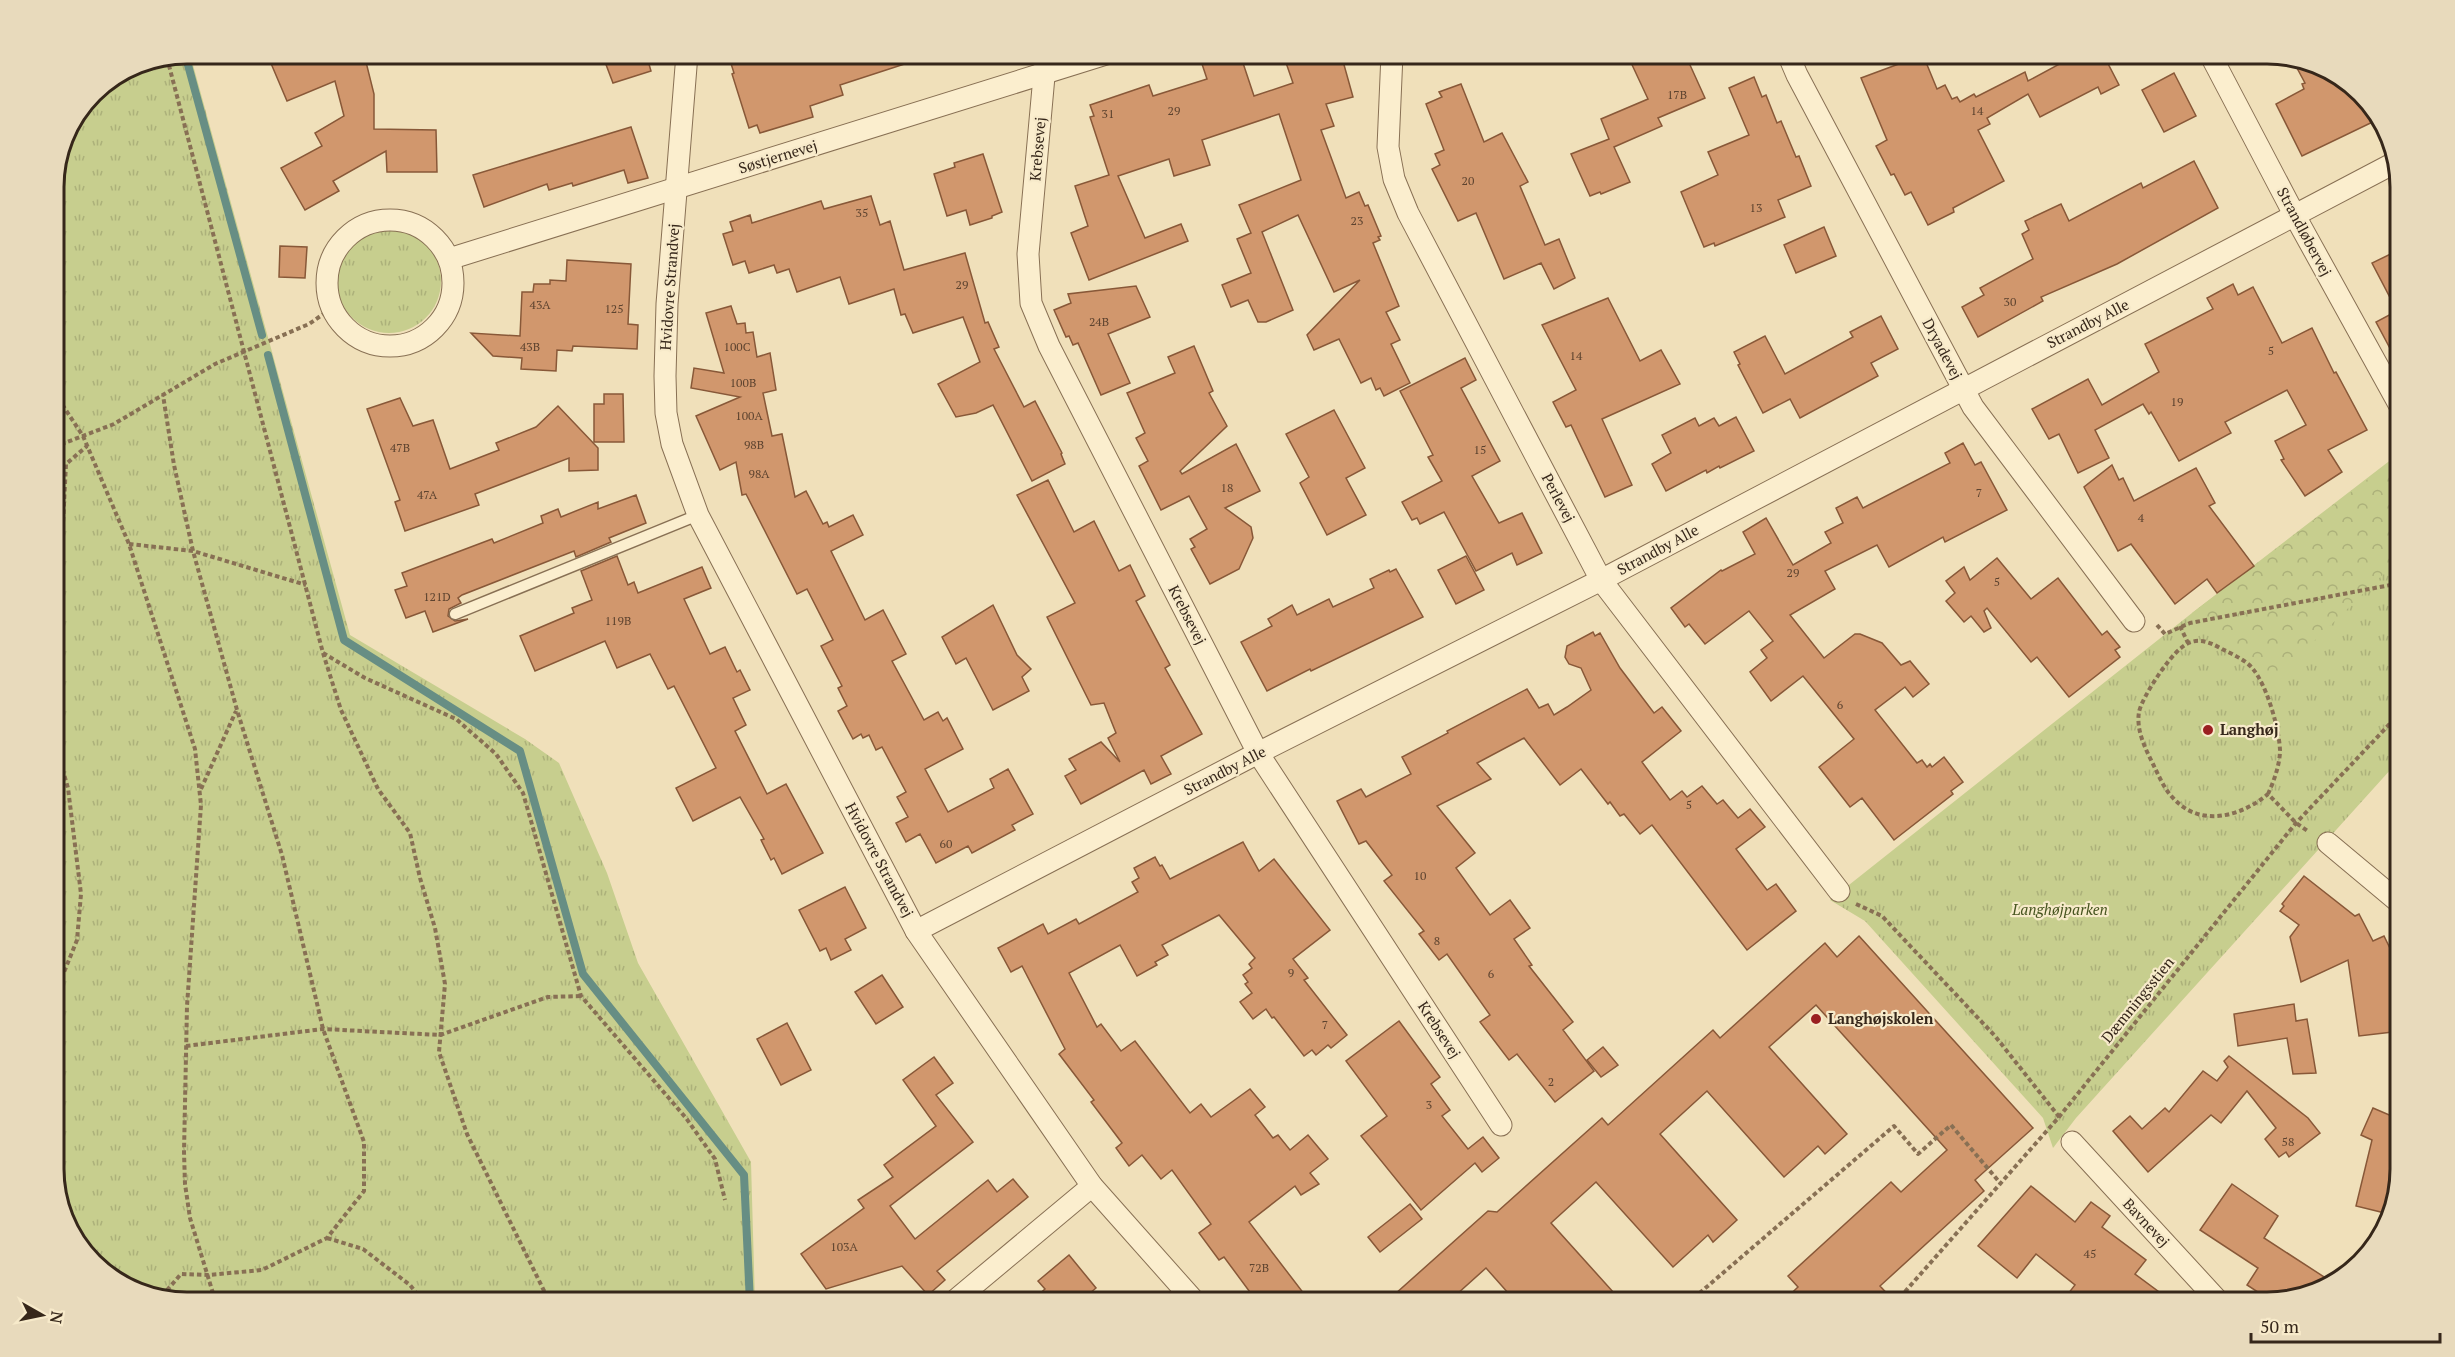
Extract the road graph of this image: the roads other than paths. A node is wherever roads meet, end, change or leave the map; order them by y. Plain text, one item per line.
1 (1046, 64) edge
2 (1392, 64) edge
3 (1792, 64) edge
4 (2215, 64) edge
5 (686, 65) edge
6 (1044, 65) edge
7 (2388, 166) edge
8 (677, 188) junction
9 (2295, 216) junction
10 (449, 259) junction
11 (1962, 388) junction
12 (2390, 388) edge
13 (698, 514) junction
14 (1601, 580) junction
15 (455, 614) dead end
16 (2134, 621) road end
17 (1258, 753) junction
18 (2328, 843) road end
19 (1839, 891) road end
20 (2391, 895) edge
21 (916, 931) junction
22 (1501, 1125) dead end
23 (2072, 1143) dead end
24 (1092, 1186) junction
25 (965, 1292) edge
26 (1186, 1292) edge
27 (2210, 1292) edge

1 - 17 street, Krebsevej
2 - 14 street, Perlevej
3 - 11 street, Dryadevej
4 - 9 street, Strandløbervej
5 - 8 street, Hvidovre Strandvej
6 - 8 street, Søstjernevej
7 - 9 street, Strandby Alle
8 - 10 street, Søstjernevej
8 - 13 street, Hvidovre Strandvej
9 - 11 street, Strandby Alle
9 - 12 street, Strandløbervej
10 - 10 street
11 - 14 street, Strandby Alle
11 - 16 street, Dryadevej
13 - 15 lane
13 - 21 street, Hvidovre Strandvej
14 - 17 street, Strandby Alle
14 - 19 street, Perlevej
17 - 21 street, Strandby Alle
17 - 22 street, Krebsevej
18 - 20 street
21 - 24 street, Hvidovre Strandvej
23 - 27 street, Bavnevej
24 - 25 street
24 - 26 street, Hvidovre Strandvej

